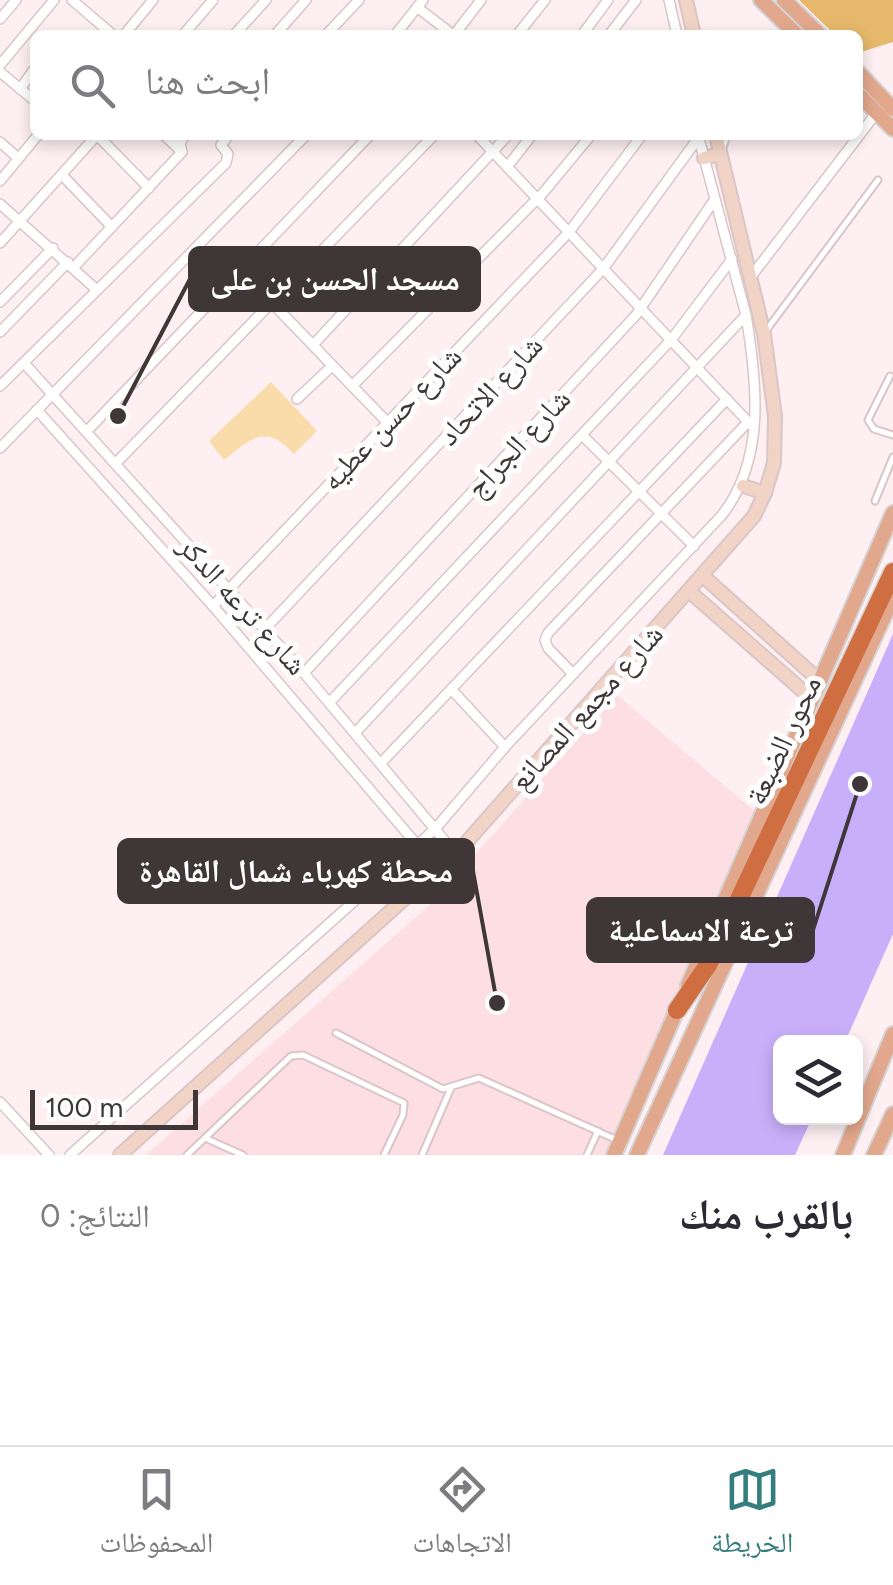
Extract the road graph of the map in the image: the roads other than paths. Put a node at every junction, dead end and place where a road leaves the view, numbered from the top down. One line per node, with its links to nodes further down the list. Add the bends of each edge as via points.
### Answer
1 (54, 0): 21 (street)
2 (72, 0): 23 (street)
3 (153, 0): 24 (street)
4 (212, 0): 25 (street)
5 (266, 0): 26 (street)
6 (287, 0): 19 (street)
7 (306, 0): 19 (street)
8 (360, 0): 28 (street)
9 (480, 0): 31 (street)
10 (545, 0): 32 (street)
11 (608, 0): 33 (street)
12 (636, 0): 34 (street)
13 (669, 0): 35 (street)
14 (686, 0): 36 (street)
15 (761, 0): 37 (main road)
16 (784, 0): 38 (main road)
17 (12, 1): 20 (street)
18 (420, 4): 29 (street); 30 (street)
19 (297, 10): 27 (street)
20 (0, 19)
21 (32, 27): 22 (street); 39 (street)
22 (35, 30)
23 (107, 30)
24 (128, 30)
25 (187, 30)
26 (239, 30)
27 (279, 30)
28 (331, 30)
29 (400, 30)
30 (449, 30)
31 (458, 30)
32 (521, 30)
33 (586, 30)
34 (613, 30)
35 (674, 30)
36 (693, 30)
37 (793, 30)
38 (815, 30)
39 (0, 68): 42 (street)
40 (30, 75): 42 (street)
41 (863, 77): 45 (main road)
42 (20, 88): 43 (street)
43 (30, 97)
44 (863, 99): 46 (main road)
45 (893, 108)
46 (877, 112): 47 (main road); 48 (street)
47 (893, 129)
48 (863, 130)
49 (34, 140): 72 (street)
50 (93, 140): 75 (street)
51 (102, 140): 78 (street)
52 (170, 140): 69 (street)
53 (180, 140): 69 (street)
54 (225, 140): 91 (street, via 226,163)
55 (301, 140): 108 (street)
56 (365, 140): 114 (street)
57 (429, 140): 93 (street)
58 (482, 140): 70 (street)
59 (504, 140): 70 (street)
60 (528, 140): 74 (street)
61 (587, 140): 79 (street)
62 (638, 140): 84 (street, شارع حسن عطيه)
63 (696, 140): 89 (street, شارع الاتحاد)
64 (700, 140): 73 (street, شارع مجمع المصانع)
65 (717, 140): 71 (street, شارع مجمع المصانع)
66 (726, 140): 71 (lane)
67 (856, 140): 90 (street)
68 (0, 142): 72 (street)
69 (182, 150): 78 (street)
70 (494, 152): 74 (street); 99 (street)
71 (720, 154): 73 (street); 90 (street, شارع مجمع المصانع)
72 (18, 158): 76 (street)
73 (704, 158): 80 (street, شارع مجمع المصانع)
74 (507, 167): 79 (street)
75 (62, 175): 82 (street); 83 (street)
76 (0, 180)
77 (878, 180): 97 (lane)
78 (149, 188): 83 (street)
79 (538, 199): 84 (street); 106 (street)
80 (714, 199): 87 (street, شارع مجمع المصانع); 94 (street, شارع الجراج)
81 (1, 207): 82 (street)
82 (22, 222): 85 (street); 86 (street)
83 (112, 227): 88 (street)
84 (569, 232): 89 (street); 112 (street, شارع حسن عطيه)
85 (0, 244)
86 (53, 248): 88 (street); 92 (street)
87 (732, 259): 95 (street, شارع مجمع المصانع); 98 (street)
88 (71, 265): 91 (street); 96 (street)
89 (603, 269): 94 (street); 134 (street, شارع الاتحاد)
90 (750, 278): 97 (street, شارع مجمع المصانع)
91 (97, 290): 100 (street)
92 (0, 302)
93 (273, 304): 99 (street); 119 (street)
94 (641, 309): 98 (street); 135 (street, شارع الجراج)
95 (746, 316): 102 (street); 113 (street, شارع مجمع المصانع)
96 (0, 332)
97 (764, 334): 123 (street, شارع مجمع المصانع, via 776,432)
98 (671, 340): 102 (street); 115 (street)
99 (313, 345): 101 (street)
100 (24, 363): 105 (street); 108 (street, شارع ترعه الدكر)
101 (332, 366): 106 (street); 109 (street)
102 (699, 370): 110 (street); 120 (street)
103 (890, 376): 104 (lane)
104 (885, 384): 107 (lane); 116 (lane, via 868,420)
105 (0, 386)
106 (352, 386): 112 (street)
107 (893, 387)
108 (54, 393): 111 (street); 114 (street, شارع ترعه الدكر)
109 (298, 399)
110 (727, 400): 113 (street); 122 (street)
111 (37, 410): 117 (street); 133 (street, شارع ترعه الدكر)
112 (386, 422): 130 (street, شارع حسن عطيه)
113 (750, 424): 121 (street, شارع مجمع المصانع, via 752,452); 125 (street)
114 (87, 431): 119 (street, شارع ترعه الدكر)
115 (582, 434): 120 (street); 140 (street)
116 (893, 435)
117 (0, 448)
118 (893, 457): 124 (lane)
119 (116, 463): 130 (street, شارع ترعه الدكر)
120 (610, 463): 122 (street); 141 (street)
121 (743, 486): 123 (street); 127 (street, شارع مجمع المصانع)
122 (638, 491): 125 (street); 138 (street)
123 (766, 493): 129 (street, شارع مجمع المصانع)
124 (875, 501)
125 (661, 513): 127 (street); 136 (street, via 546,636 548,648)
126 (893, 513): 137 (main road)
127 (694, 546): 136 (street, شارع مجمع المصانع)
128 (893, 572): 148 (highway, محور الضبعة, via 724,933)
129 (703, 576): 131 (street, شارع مجمع المصانع); 137 (street)
130 (230, 589): 133 (street, شارع حسن عطيه); 134 (street, شارع ترعه الدكر)
131 (690, 591): 139 (street); 146 (street, شارع مجمع المصانع)
132 (893, 597): 165 (main road)
133 (213, 606): 145 (street, شارع ترعه الدكر)
134 (265, 629): 135 (street, شارع ترعه الدكر)
135 (304, 674): 140 (street, شارع ترعه الدكر)
136 (574, 674): 142 (street, شارع مجمع المصانع)
137 (821, 682): 139 (main road)
138 (451, 688): 142 (street); 143 (street)
139 (812, 699): 148 (main road)
140 (329, 703): 141 (street, شارع ترعه الدكر)
141 (355, 733): 143 (street, شارع ترعه الدكر)
142 (505, 747): 144 (street, شارع مجمع المصانع)
143 (381, 764): 144 (street, شارع ترعه الدكر)
144 (435, 829): 145 (street, شارع مجمع المصانع); 146 (street, شارع ترعه الدكر)
145 (418, 846): 147 (street, شارع ترعه الدكر); 158 (street, شارع مجمع المصانع)
146 (455, 853): 147 (street, شارع مجمع المصانع)
147 (436, 868): 159 (street, شارع مجمع المصانع)
148 (677, 1010): 156 (main road)
149 (336, 1033): 151 (lane)
150 (893, 1034): 166 (main road)
151 (452, 1088): 154 (lane, via 479,1078); 163 (lane)
152 (0, 1102): 157 (street)
153 (893, 1114): 167 (main road)
154 (598, 1131): 156 (lane); 164 (lane)
155 (205, 1138): 160 (lane); 161 (lane); 162 (lane, via 291,1056 303,1055 404,1102)
156 (617, 1148)
157 (50, 1155)
158 (70, 1155)
159 (120, 1155)
160 (187, 1155)
161 (241, 1155)
162 (384, 1155)
163 (422, 1155)
164 (588, 1155)
165 (637, 1155)
166 (842, 1155)
167 (874, 1155)

